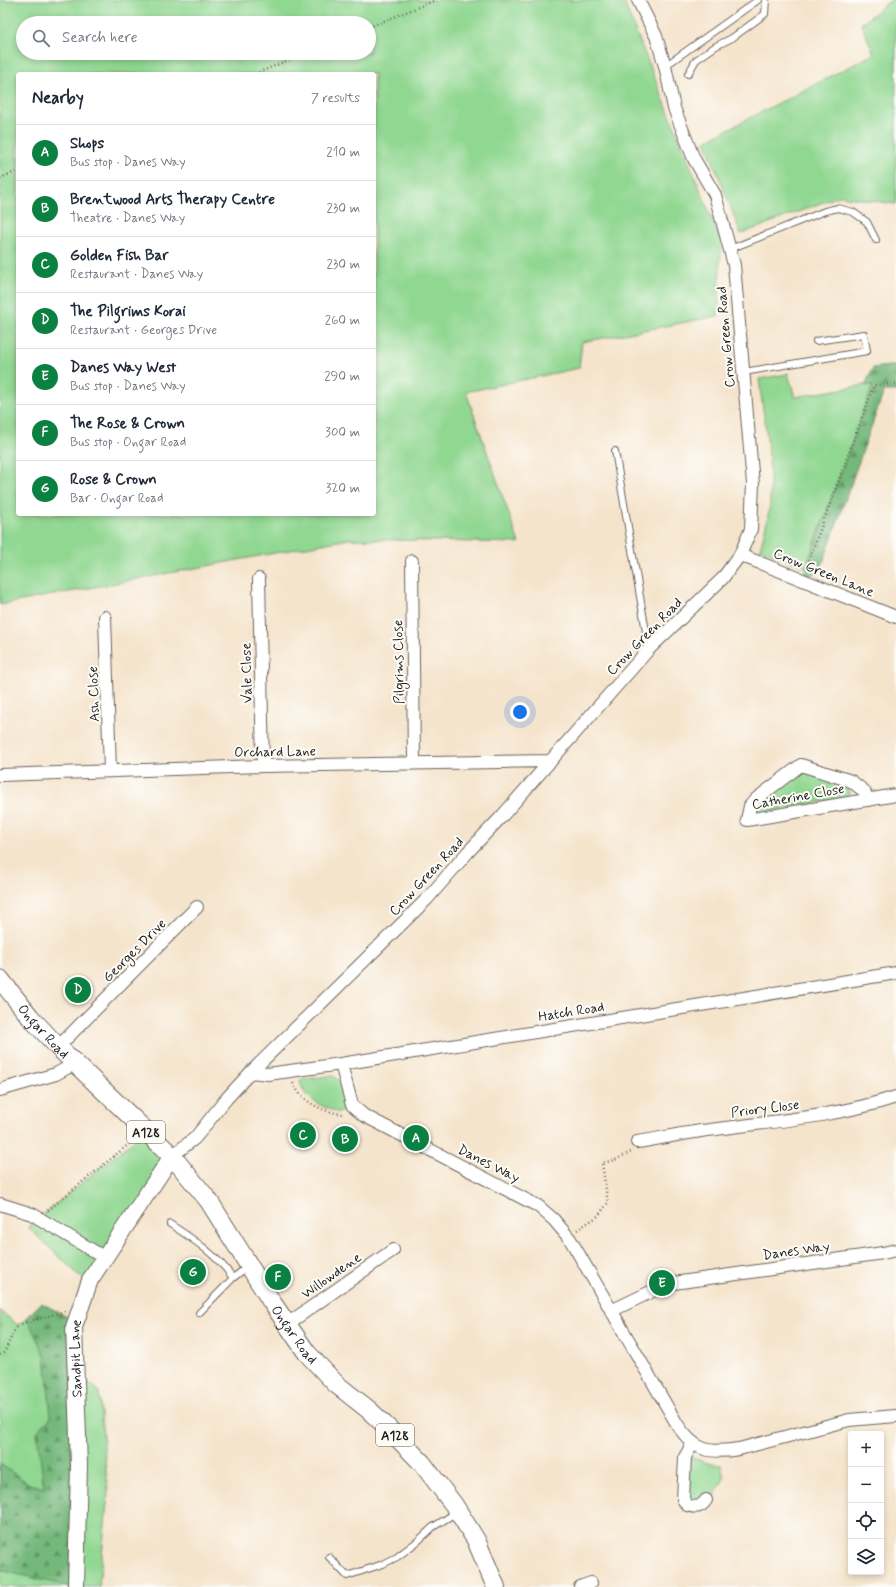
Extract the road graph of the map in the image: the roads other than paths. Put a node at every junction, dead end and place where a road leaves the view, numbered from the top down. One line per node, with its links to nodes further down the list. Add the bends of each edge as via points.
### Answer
1 (638, 0): 4 (street, Crow Green Road, via 656,36)
2 (758, 0): 4 (lane)
3 (766, 0): 5 (lane, via 764,14 696,60)
4 (665, 66): 7 (street, Crow Green Road, via 674,108 694,159 715,195)
5 (688, 74)
6 (876, 240): 7 (lane, via 867,222 853,212 838,208)
7 (730, 249): 9 (street, Crow Green Road, via 734,265)
8 (816, 342): 9 (lane, via 864,334 867,351)
9 (744, 372): 11 (street, Crow Green Road, via 754,484 751,528)
10 (615, 451): 16 (lane)
11 (740, 555): 14 (street, Crow Green Lane); 16 (street, Crow Green Road, via 722,579)
12 (412, 561): 18 (street, Pilgrims Close)
13 (259, 579): 19 (street, Vale Close)
14 (895, 615)
15 (105, 617): 20 (street, Ash Close)
16 (649, 648): 17 (street, Crow Green Road)
17 (551, 761): 18 (street, Orchard Lane); 30 (street, Crow Green Road, via 427,899)
18 (414, 762): 19 (street, Orchard Lane)
19 (264, 766): 20 (street, Orchard Lane)
20 (110, 771): 21 (street, Orchard Lane)
21 (0, 775)
22 (896, 795): 23 (street, Catherine Close)
23 (868, 800): 23 (street, Catherine Close, via 755,819 747,820 750,806 756,799 801,765 851,781 864,791)
24 (197, 907): 27 (street, Georges Drive)
25 (896, 972): 29 (street, Hatch Road)
26 (1, 983): 27 (main road, Ongar Road / A128)
27 (58, 1047): 28 (main road, Ongar Road / A128)
28 (74, 1064): 31 (street, Ongar Road, via 56,1074); 34 (main road, Ongar Road / A128)
29 (341, 1064): 30 (street, Hatch Road, via 268,1074); 42 (street, Danes Way, via 352,1105 363,1115 538,1206 554,1220 568,1236)
30 (251, 1072): 34 (street, Crow Green Road, via 195,1138)
31 (0, 1090)
32 (896, 1097): 33 (street, Priory Close, via 810,1118)
33 (637, 1142)
34 (172, 1156): 39 (street, Sandpit Lane); 40 (main road, Ongar Road / A128, via 210,1201)
35 (0, 1204): 39 (street, via 32,1214)
36 (170, 1224): 41 (lane, via 194,1239 218,1260)
37 (393, 1250): 44 (street, Willowdene)
38 (896, 1250): 42 (street, Danes Way, via 667,1284)
39 (104, 1258): 51 (street, Sandpit Lane, via 90,1280 74,1327 79,1465)
40 (250, 1265): 41 (lane); 44 (main road, Ongar Road / A128)
41 (233, 1278): 43 (lane)
42 (611, 1311): 46 (street, Danes Way, via 677,1424)
43 (199, 1313)
44 (286, 1325): 48 (main road, Ongar Road / A128, via 307,1353 336,1384 369,1410 422,1463)
45 (896, 1416): 46 (street, Danes Way, via 848,1420 726,1451 717,1452)
46 (693, 1443): 47 (street, via 685,1457 683,1499 687,1505 697,1508)
47 (706, 1500)
48 (458, 1511): 49 (lane, via 404,1552 383,1564 347,1576); 52 (main road, Ongar Road / A128, via 476,1540)
49 (329, 1557)
50 (591, 1583): 53 (street)
51 (76, 1587)
52 (496, 1587)
53 (580, 1587)

